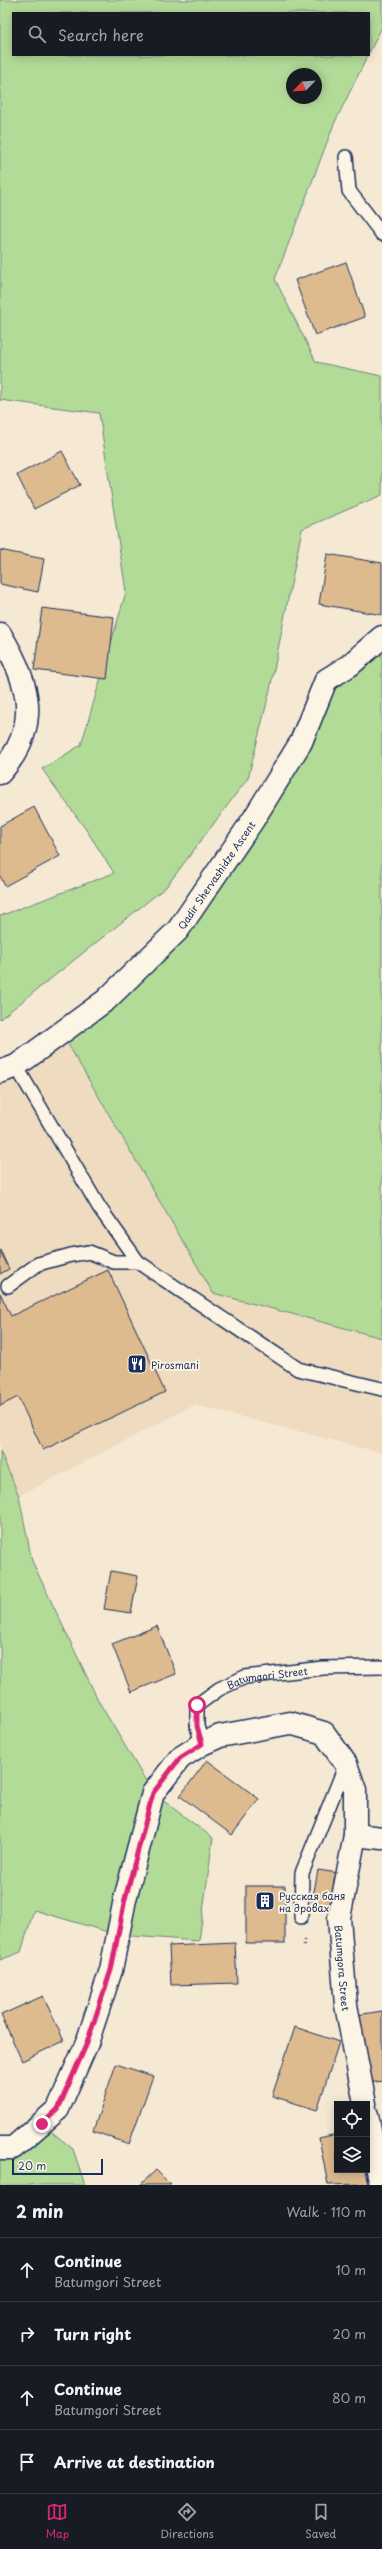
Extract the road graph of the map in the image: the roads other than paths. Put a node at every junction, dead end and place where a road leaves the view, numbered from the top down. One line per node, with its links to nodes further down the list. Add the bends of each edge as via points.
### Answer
1 (346, 157): 2 (lane, via 349,191)
2 (382, 234)
3 (0, 634): 5 (street, via 23,681 27,710 26,728 20,748)
4 (382, 637): 6 (street, Qadir Shervashidze Ascent, via 350,665 326,680 301,742 253,820 178,930 106,1000)
5 (0, 773)
6 (8, 1069): 7 (lane, via 99,1208)
7 (138, 1262): 8 (lane, via 114,1262 89,1252 71,1255 38,1264); 9 (lane, via 298,1369)
8 (8, 1286)
9 (382, 1390)
10 (380, 1668): 11 (lane, Batumgori Street, via 323,1668 245,1677 219,1689 197,1705 197,1726)
11 (202, 1744): 12 (street, Batumgora Street, via 220,1736 290,1723 324,1733); 18 (street, Batumgora Street, via 180,1758 153,1793 125,1899 111,1970 81,2056 58,2109 13,2148)
12 (346, 1764): 13 (street, Batumgora Street, via 354,1790); 15 (lane, via 302,1873)
13 (355, 1835): 14 (street); 16 (street, Batumgora Street, via 339,1918 346,2005)
14 (382, 1838)
15 (301, 1917)
16 (364, 2101)
17 (370, 2131): 19 (street)
18 (0, 2148)
19 (380, 2185)

